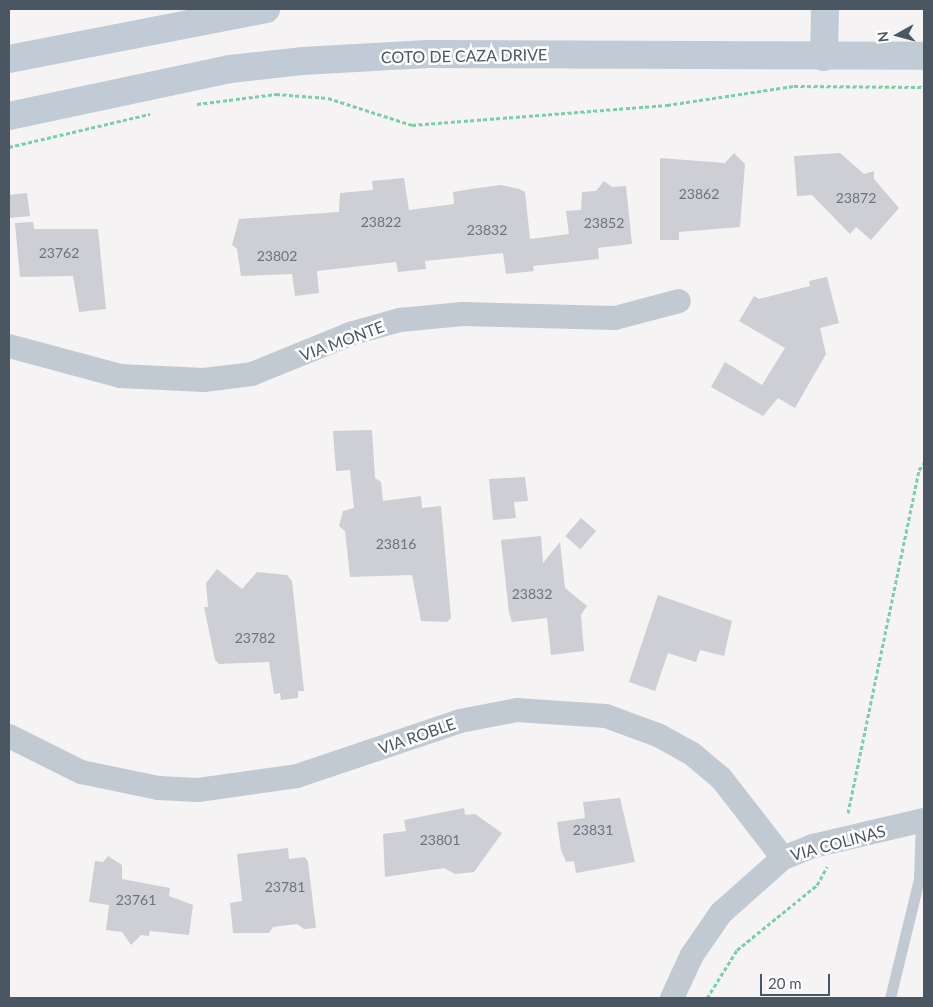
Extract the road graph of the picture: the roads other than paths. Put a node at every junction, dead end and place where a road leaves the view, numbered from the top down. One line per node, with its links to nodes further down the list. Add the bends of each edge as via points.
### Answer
1 (266, 9): 5 (main road)
2 (825, 9): 4 (main road)
3 (924, 56): 4 (main road, COTO DE CAZA DRIVE)
4 (824, 57): 6 (main road, COTO DE CAZA DRIVE, via 428,54 302,61 230,69)
5 (9, 59)
6 (9, 116)
7 (679, 301): 8 (street, VIA MONTE, via 615,318 463,314 400,320 353,333 252,374 204,380 120,376)
8 (9, 346)
9 (9, 736): 11 (street, VIA ROBLE, via 81,772 158,788 198,790 297,776 460,721 517,710 606,716 658,735 692,753 728,785)
10 (922, 821): 11 (street, VIA COLINAS, via 843,839); 13 (lane, via 918,879)
11 (783, 858): 12 (street, VIA COLINAS, via 721,913 692,955)
12 (672, 998)
13 (890, 998)

